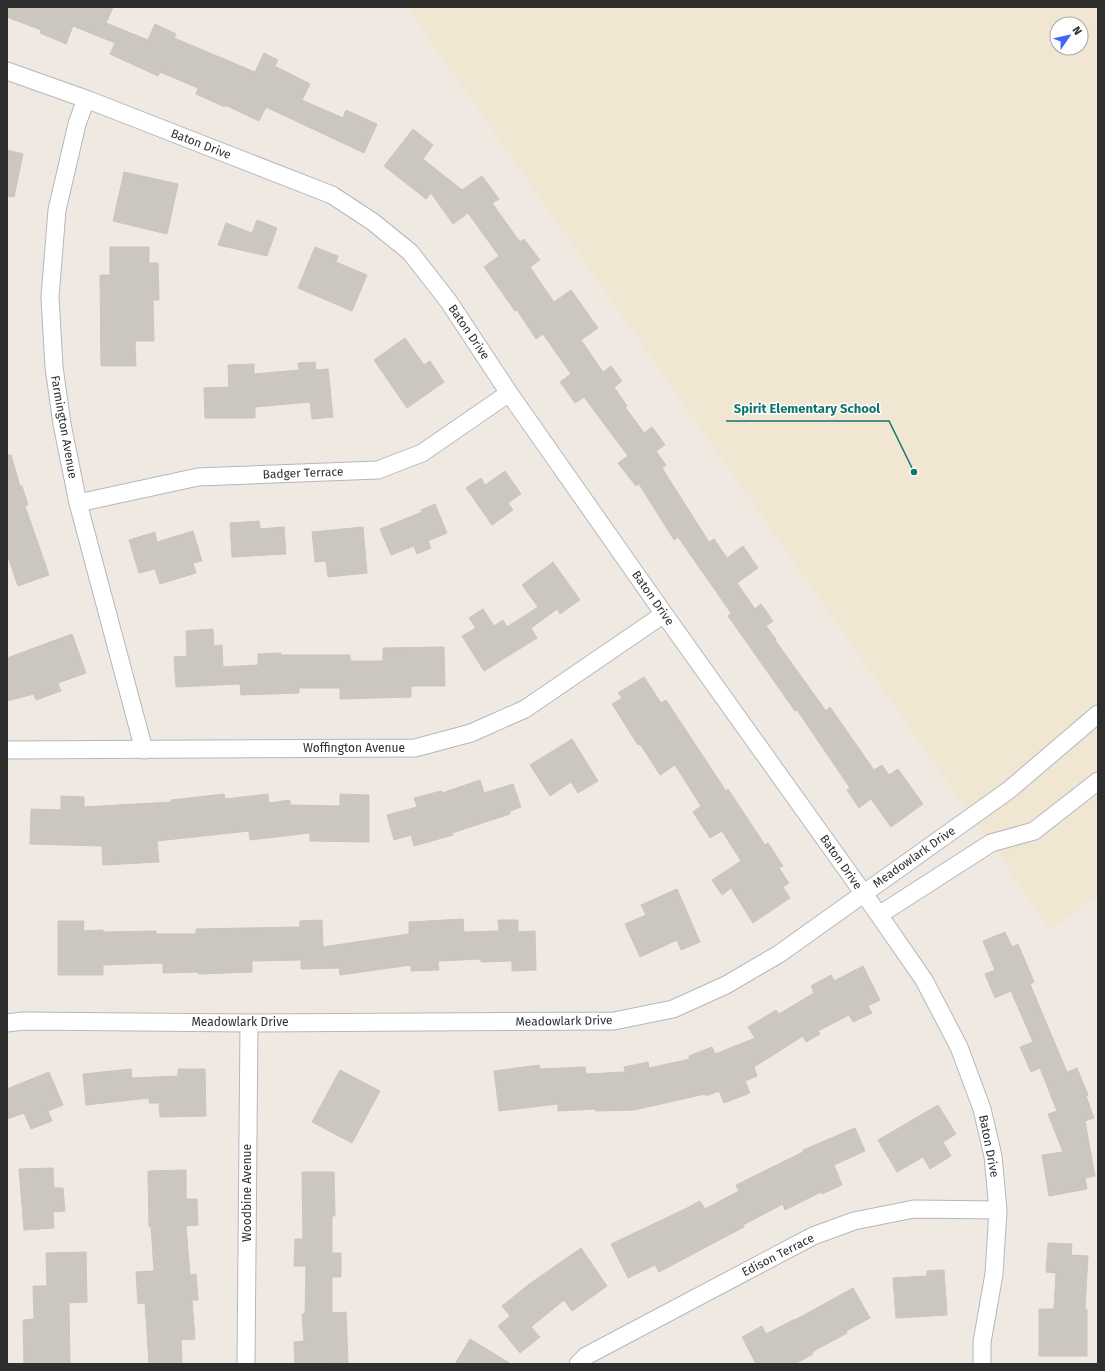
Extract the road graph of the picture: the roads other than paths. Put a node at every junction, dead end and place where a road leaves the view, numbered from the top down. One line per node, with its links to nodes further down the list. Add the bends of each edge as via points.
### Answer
1 (7, 71): 2 (street, Baton Drive)
2 (86, 99): 3 (street, Baton Drive, via 332,195 373,222 410,252 449,302); 4 (street, Farmington Avenue, via 77,124 57,210 50,297 54,367 62,424)
3 (510, 393): 4 (street, Badger Terrace, via 422,453 378,470 198,477); 5 (street, Baton Drive)
4 (78, 503): 8 (street, Farmington Avenue)
5 (664, 614): 8 (street, Woffington Avenue, via 525,709 471,733 415,748); 10 (street, Baton Drive)
6 (1098, 714): 10 (street, Meadowlark Drive, via 1009,790)
7 (7, 750): 8 (street, Woffington Avenue)
8 (144, 750)
9 (1098, 781): 11 (street, via 1034,831 991,843)
10 (863, 894): 11 (street, Baton Drive); 13 (street, Meadowlark Drive, via 779,954 726,985 673,1009 614,1021)
11 (879, 915): 14 (street, Baton Drive, via 924,980 959,1047 982,1109 992,1156)
12 (7, 1023): 13 (street, Meadowlark Drive)
13 (249, 1023): 15 (street, Woodbine Avenue)
14 (998, 1210): 16 (street, Edison Terrace, via 914,1209 854,1221 813,1236 586,1356); 17 (street, Baton Drive, via 994,1274 982,1342)
15 (246, 1364)
16 (578, 1364)
17 (982, 1364)

